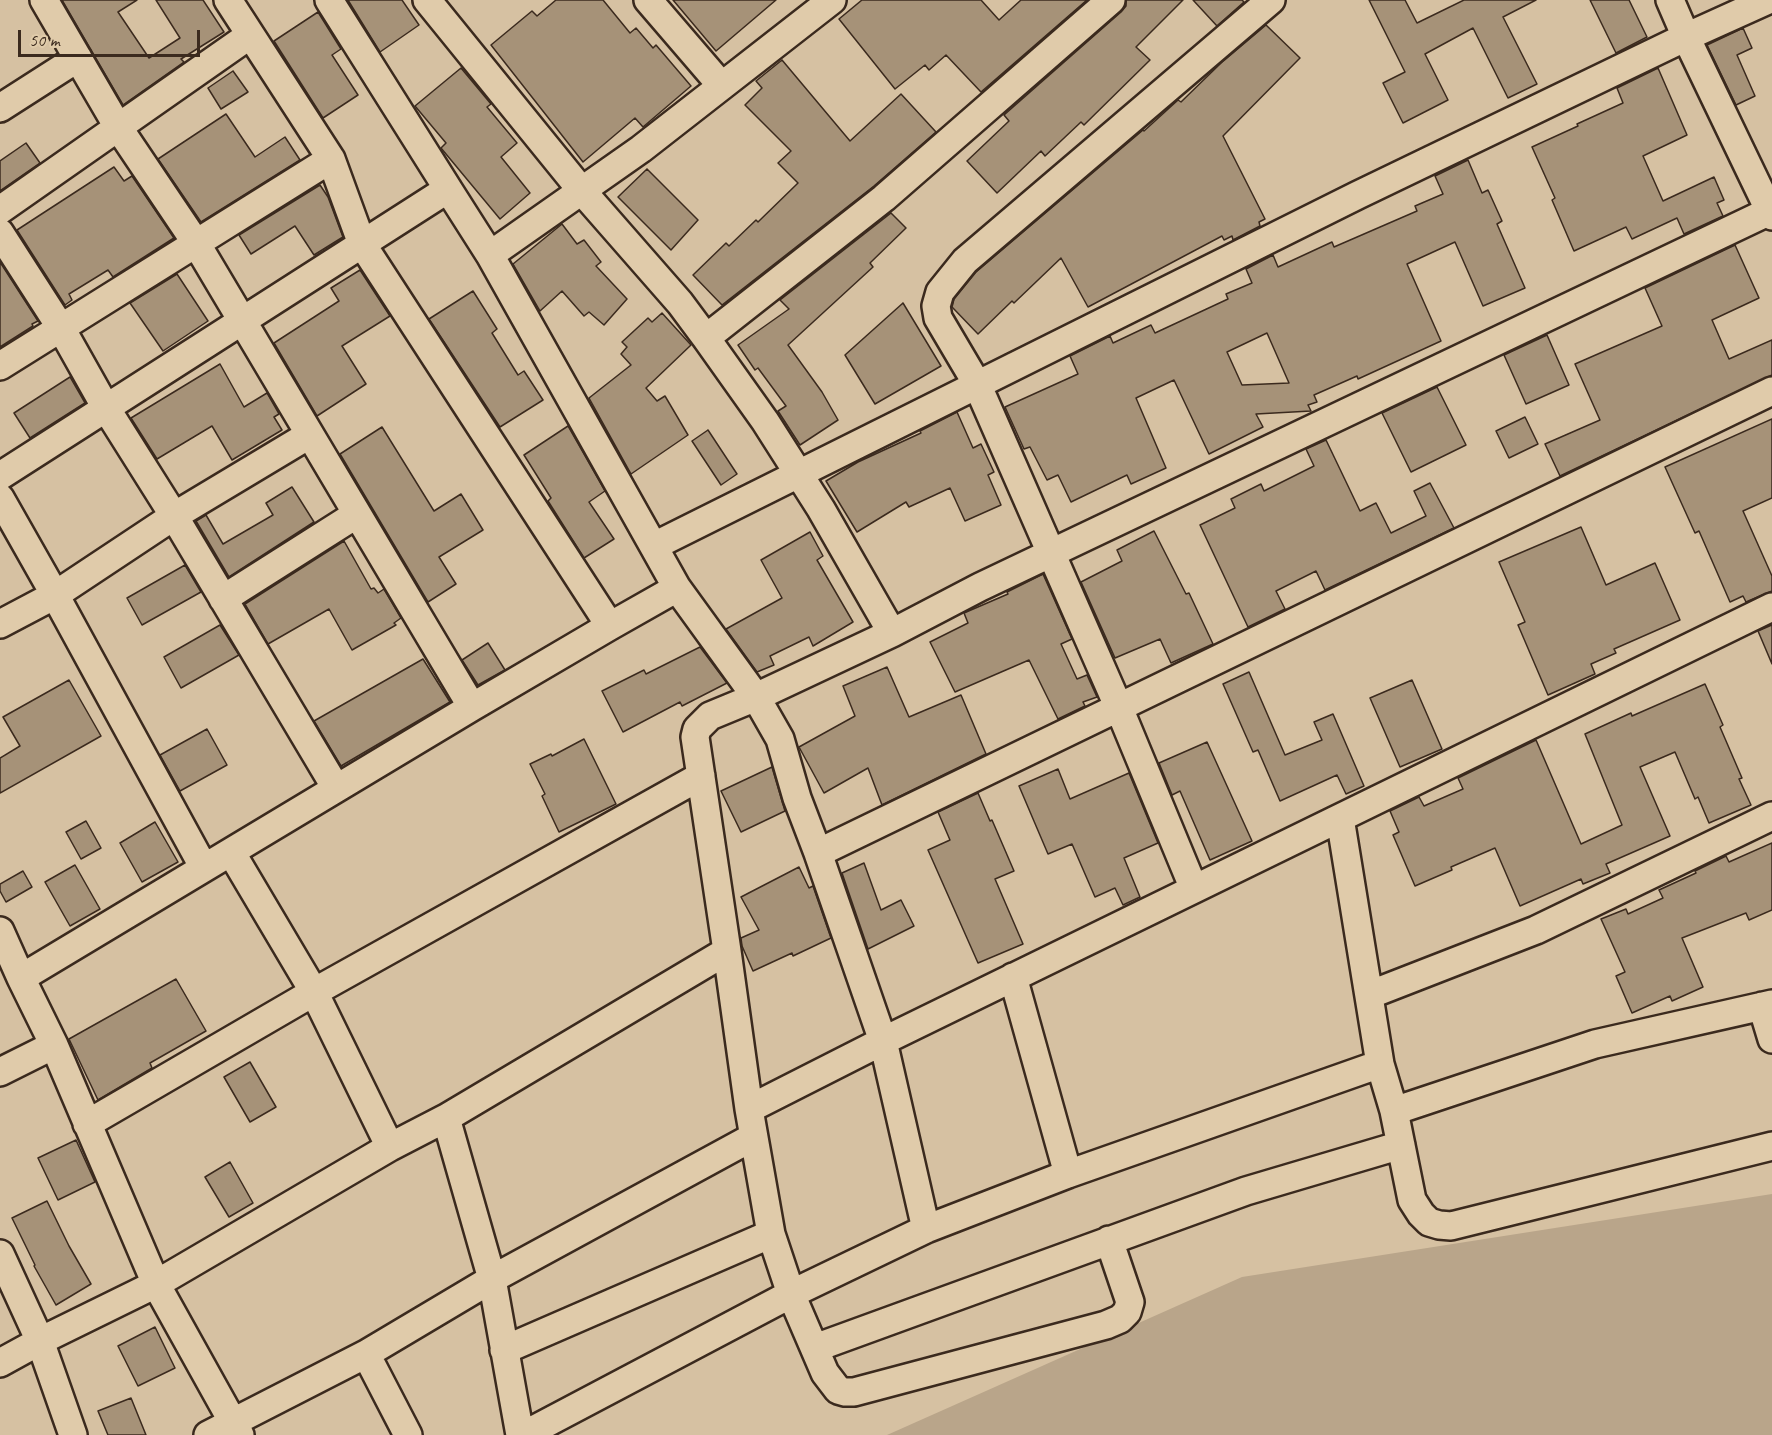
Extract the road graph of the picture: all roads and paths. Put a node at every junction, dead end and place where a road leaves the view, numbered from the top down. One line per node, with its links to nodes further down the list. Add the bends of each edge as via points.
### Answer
1 (44, 0): 13 (street)
2 (228, 0): 11 (street)
3 (329, 0): 18 (street)
4 (427, 0): 19 (street)
5 (648, 0): 14 (street)
6 (832, 0): 14 (street)
7 (1111, 0): 28 (street, via 884,198)
8 (1271, 0): 30 (street, via 965,261 949,279 936,306 938,318)
9 (1670, 0): 12 (street)
10 (1768, 0): 12 (street)
11 (250, 35): 16 (street); 17 (street)
12 (1686, 37): 20 (street); 30 (street)
13 (78, 58): 15 (street); 16 (street)
14 (721, 85): 19 (street)
15 (0, 108)
16 (118, 127): 21 (street); 23 (street)
17 (331, 159): 23 (street); 24 (street)
18 (448, 189): 24 (street); 25 (street)
19 (582, 191): 25 (street); 28 (street)
20 (1768, 199): 40 (street)
21 (0, 210)
22 (0, 233): 27 (street)
23 (196, 243): 26 (street); 27 (street)
24 (362, 244): 26 (street); 46 (street)
25 (490, 255): 39 (street)
26 (242, 321): 32 (street); 33 (street)
27 (61, 328): 29 (street); 32 (street)
28 (706, 338): 34 (street)
29 (0, 366)
30 (977, 384): 34 (street); 40 (street)
31 (1772, 391): 50 (street)
32 (106, 408): 35 (street); 38 (street)
33 (309, 435): 37 (street); 38 (street)
34 (799, 475): 39 (street); 47 (street)
35 (0, 476)
36 (0, 498): 42 (street)
37 (357, 514): 43 (street); 49 (street)
38 (174, 516): 42 (street); 43 (street)
39 (654, 546): 41 (street)
40 (1050, 554): 47 (street); 50 (street)
41 (677, 588): 46 (street); 48 (street)
42 (55, 594): 45 (street); 57 (street)
43 (223, 599): 52 (street)
44 (1772, 607): 54 (street)
45 (0, 624)
46 (610, 626): 49 (street)
47 (892, 633): 48 (street)
48 (756, 697): 51 (street, via 710,716 697,729); 56 (street, via 780,739)
49 (472, 707): 52 (street)
50 (1119, 708): 56 (street); 58 (street)
51 (701, 776): 60 (street); 63 (street)
52 (336, 788): 55 (street)
53 (1772, 816): 64 (street, via 1536,930)
54 (1340, 818): 58 (street); 64 (street)
55 (231, 852): 57 (street); 63 (street)
56 (818, 853): 67 (street)
57 (204, 868): 62 (street)
58 (1194, 889): 61 (street)
59 (0, 931): 62 (street)
60 (727, 951): 71 (street); 73 (street)
61 (1013, 977): 67 (street); 79 (street)
62 (21, 978): 68 (street)
63 (314, 992): 74 (street); 78 (street)
64 (1369, 995): 69 (street)
65 (1767, 1005): 66 (street); 72 (street, via 1595,1044)
66 (1772, 1039)
67 (883, 1041): 71 (street); 80 (street)
68 (54, 1045): 70 (street); 74 (street)
69 (1380, 1064): 72 (street); 79 (street)
70 (0, 1072)
71 (749, 1109): 75 (street)
72 (1394, 1111): 76 (street)
73 (446, 1118): 78 (street); 84 (street)
74 (87, 1124): 85 (street)
75 (753, 1137): 81 (street); 84 (street)
76 (1401, 1145): 77 (street, via 1412,1200 1429,1222 1451,1226); 82 (street, via 1246,1191)
77 (1772, 1146)
78 (390, 1148): 85 (street)
79 (1068, 1174): 80 (street)
80 (926, 1229): 86 (street)
81 (771, 1234): 86 (street); 89 (street)
82 (1109, 1240): 88 (street); 88 (street, via 1130,1302 1120,1319 1106,1325 854,1392 838,1390 832,1384)
83 (0, 1254): 87 (street)
84 (492, 1279): 89 (street); 90 (street)
85 (156, 1284): 87 (street); 92 (street)
86 (791, 1294): 88 (street); 96 (street)
87 (40, 1341): 91 (street); 93 (street)
88 (815, 1348)
89 (504, 1350): 96 (street)
90 (366, 1354): 92 (street); 95 (street)
91 (0, 1363)
92 (236, 1428): 94 (street)
93 (73, 1435)
94 (208, 1435)
95 (408, 1435)
96 (522, 1435)

